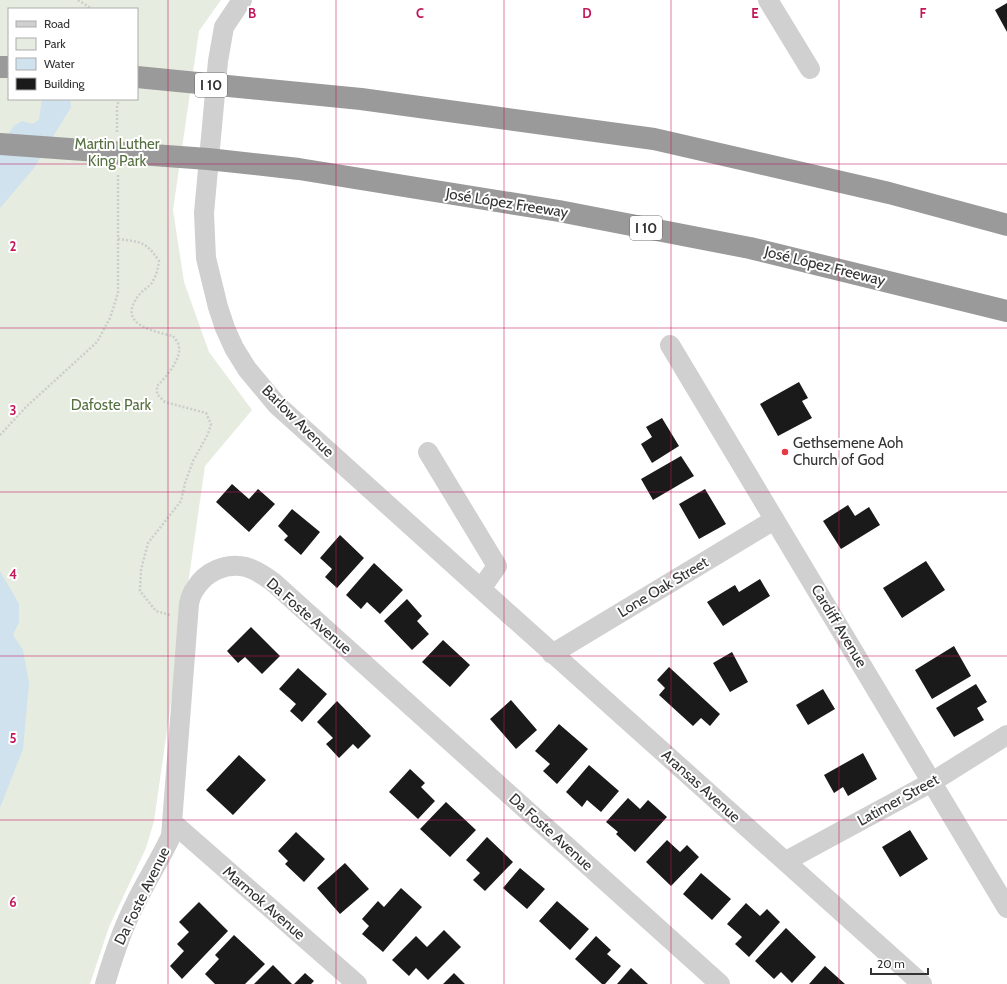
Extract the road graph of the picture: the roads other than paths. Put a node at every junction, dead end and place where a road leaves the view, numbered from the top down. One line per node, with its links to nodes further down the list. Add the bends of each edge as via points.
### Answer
1 (242, 0): 13 (street, Barlow Avenue, via 224,27 218,61 204,213 206,258 225,328 247,369 277,405)
2 (768, 0): 3 (street)
3 (810, 69)
4 (138, 77): 6 (highway, I 10, via 361,99 654,140)
5 (0, 144): 9 (highway, José López Freeway / I 10, via 208,159 281,167 559,211 750,248)
6 (889, 193): 7 (highway); 8 (highway, I 10)
7 (1007, 214)
8 (1007, 225)
9 (1007, 311)
10 (670, 345): 12 (street, Cardiff Avenue)
11 (428, 452): 13 (street, via 497,566)
12 (774, 520): 14 (street, Lone Oak Street); 16 (street, Cardiff Avenue)
13 (481, 588): 14 (street, Aransas Avenue)
14 (552, 654): 18 (street, Aransas Avenue)
15 (1007, 735): 16 (street, Latimer Street)
16 (932, 782): 18 (street, Latimer Street); 19 (street, Cardiff Avenue)
17 (172, 822): 20 (street, Da Foste Avenue, via 171,836 134,904 112,957); 21 (street, Marmok Avenue); 22 (street, Da Foste Avenue, via 189,604 194,589 204,578 221,567 247,567 273,582)
18 (786, 861): 23 (street, Aransas Avenue)
19 (1007, 908)
20 (105, 984)
21 (356, 984)
22 (720, 984)
23 (922, 984)

